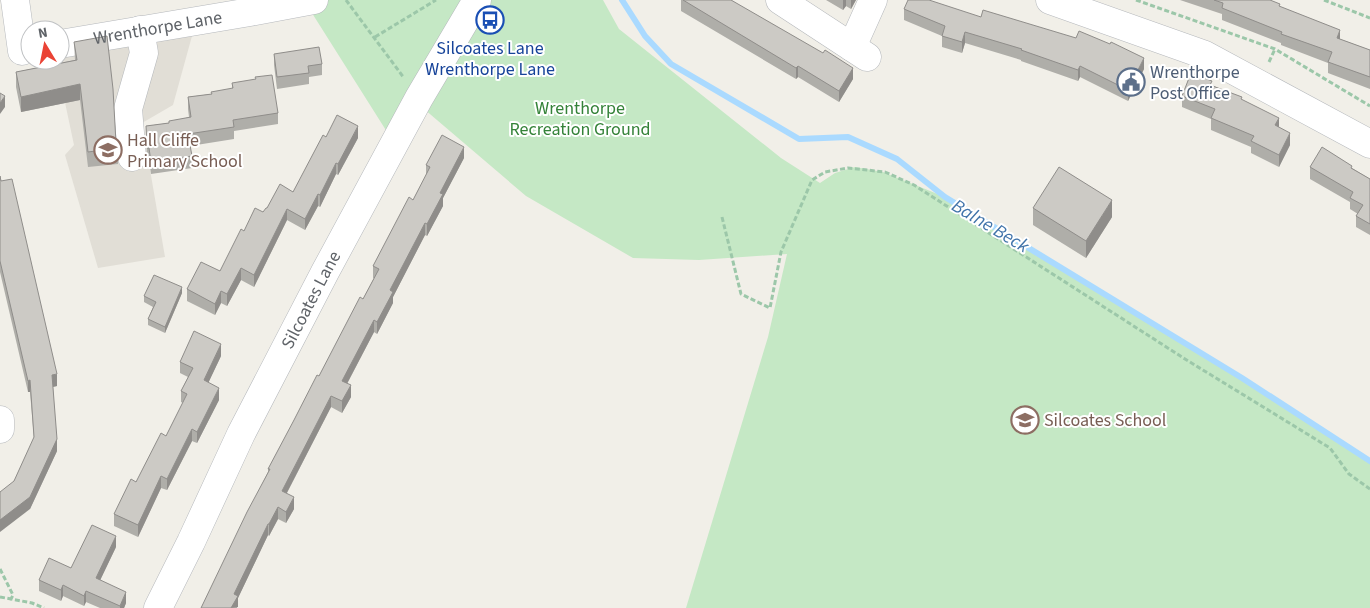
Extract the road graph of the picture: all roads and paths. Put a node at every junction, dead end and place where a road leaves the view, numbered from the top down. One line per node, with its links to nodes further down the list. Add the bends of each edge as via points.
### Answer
1 (15, 0): 15 (street)
2 (314, 0): 12 (street, Wrenthorpe Lane)
3 (346, 0): 13 (path)
4 (436, 0): 13 (path)
5 (477, 0): 16 (street, Silcoates Lane)
6 (780, 0): 7 (street, via 859,52)
7 (873, 0)
8 (1050, 0): 18 (street, via 1205,55)
9 (1136, 0): 17 (path, via 1275,49)
10 (1324, 0): 11 (path)
11 (1370, 18)
12 (140, 30): 14 (street, Wrenthorpe Lane); 19 (street, via 144,53 128,108)
13 (375, 38): 16 (path)
14 (70, 42)
15 (17, 51)
16 (419, 98): 28 (street, Silcoates Lane, via 241,434)
17 (1370, 106)
18 (1370, 144)
19 (132, 157)
20 (722, 217): 23 (path, via 741,294 770,308 781,252 812,180 825,172 848,168 885,172 914,185 1330,448 1349,474)
21 (0, 420): 22 (street)
22 (0, 429)
23 (1370, 489)
24 (0, 569): 26 (path, via 13,595)
25 (0, 597): 26 (path)
26 (11, 599): 27 (path, via 32,602)
27 (44, 608)
28 (158, 608)

